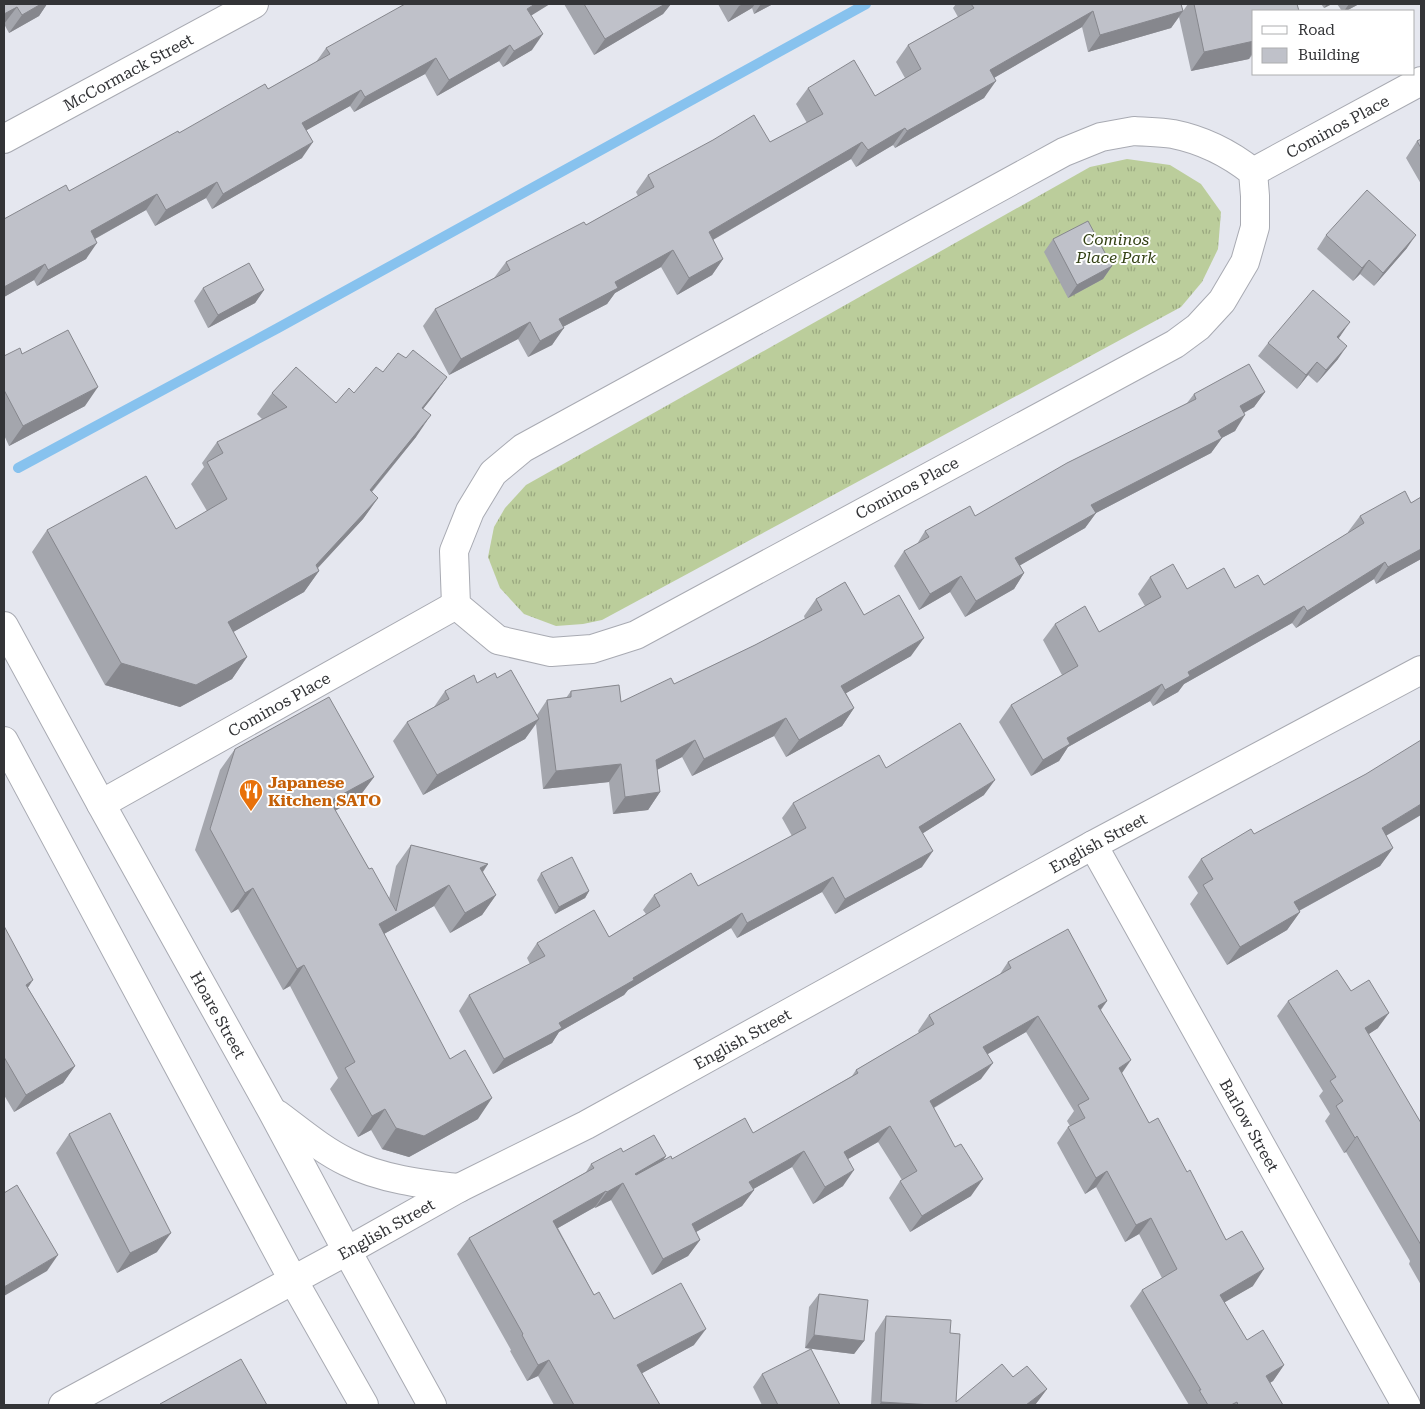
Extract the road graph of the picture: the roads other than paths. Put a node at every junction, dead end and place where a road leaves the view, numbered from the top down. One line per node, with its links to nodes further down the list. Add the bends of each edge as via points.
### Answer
1 (254, 4): 3 (street, McCormack Street)
2 (1421, 81): 4 (street, Cominos Place)
3 (4, 139)
4 (1253, 172): 5 (street, via 1235,158 1200,141 1172,134 1134,131 1100,137 1064,152 523,448 493,473 470,511 454,551); 5 (street, Cominos Place, via 1255,227 1245,262 1222,301 1198,327 1175,344 636,635 592,648 551,652 498,640)
5 (456, 605): 9 (street, Cominos Place)
6 (4, 626): 9 (street, Hoare Street)
7 (1421, 670): 10 (street, English Street)
8 (4, 741): 14 (street)
9 (101, 804): 11 (street, Hoare Street)
10 (1093, 845): 12 (street, English Street, via 586,1125); 18 (street, Barlow Street)
11 (272, 1110): 12 (street, via 348,1163 393,1178); 13 (street, Hoare Street)
12 (459, 1188): 13 (street, English Street)
13 (347, 1251): 14 (street, English Street); 17 (street, Hoare Street)
14 (293, 1280): 15 (street, English Street); 16 (street)
15 (63, 1405)
16 (364, 1405)
17 (432, 1405)
18 (1406, 1405)

